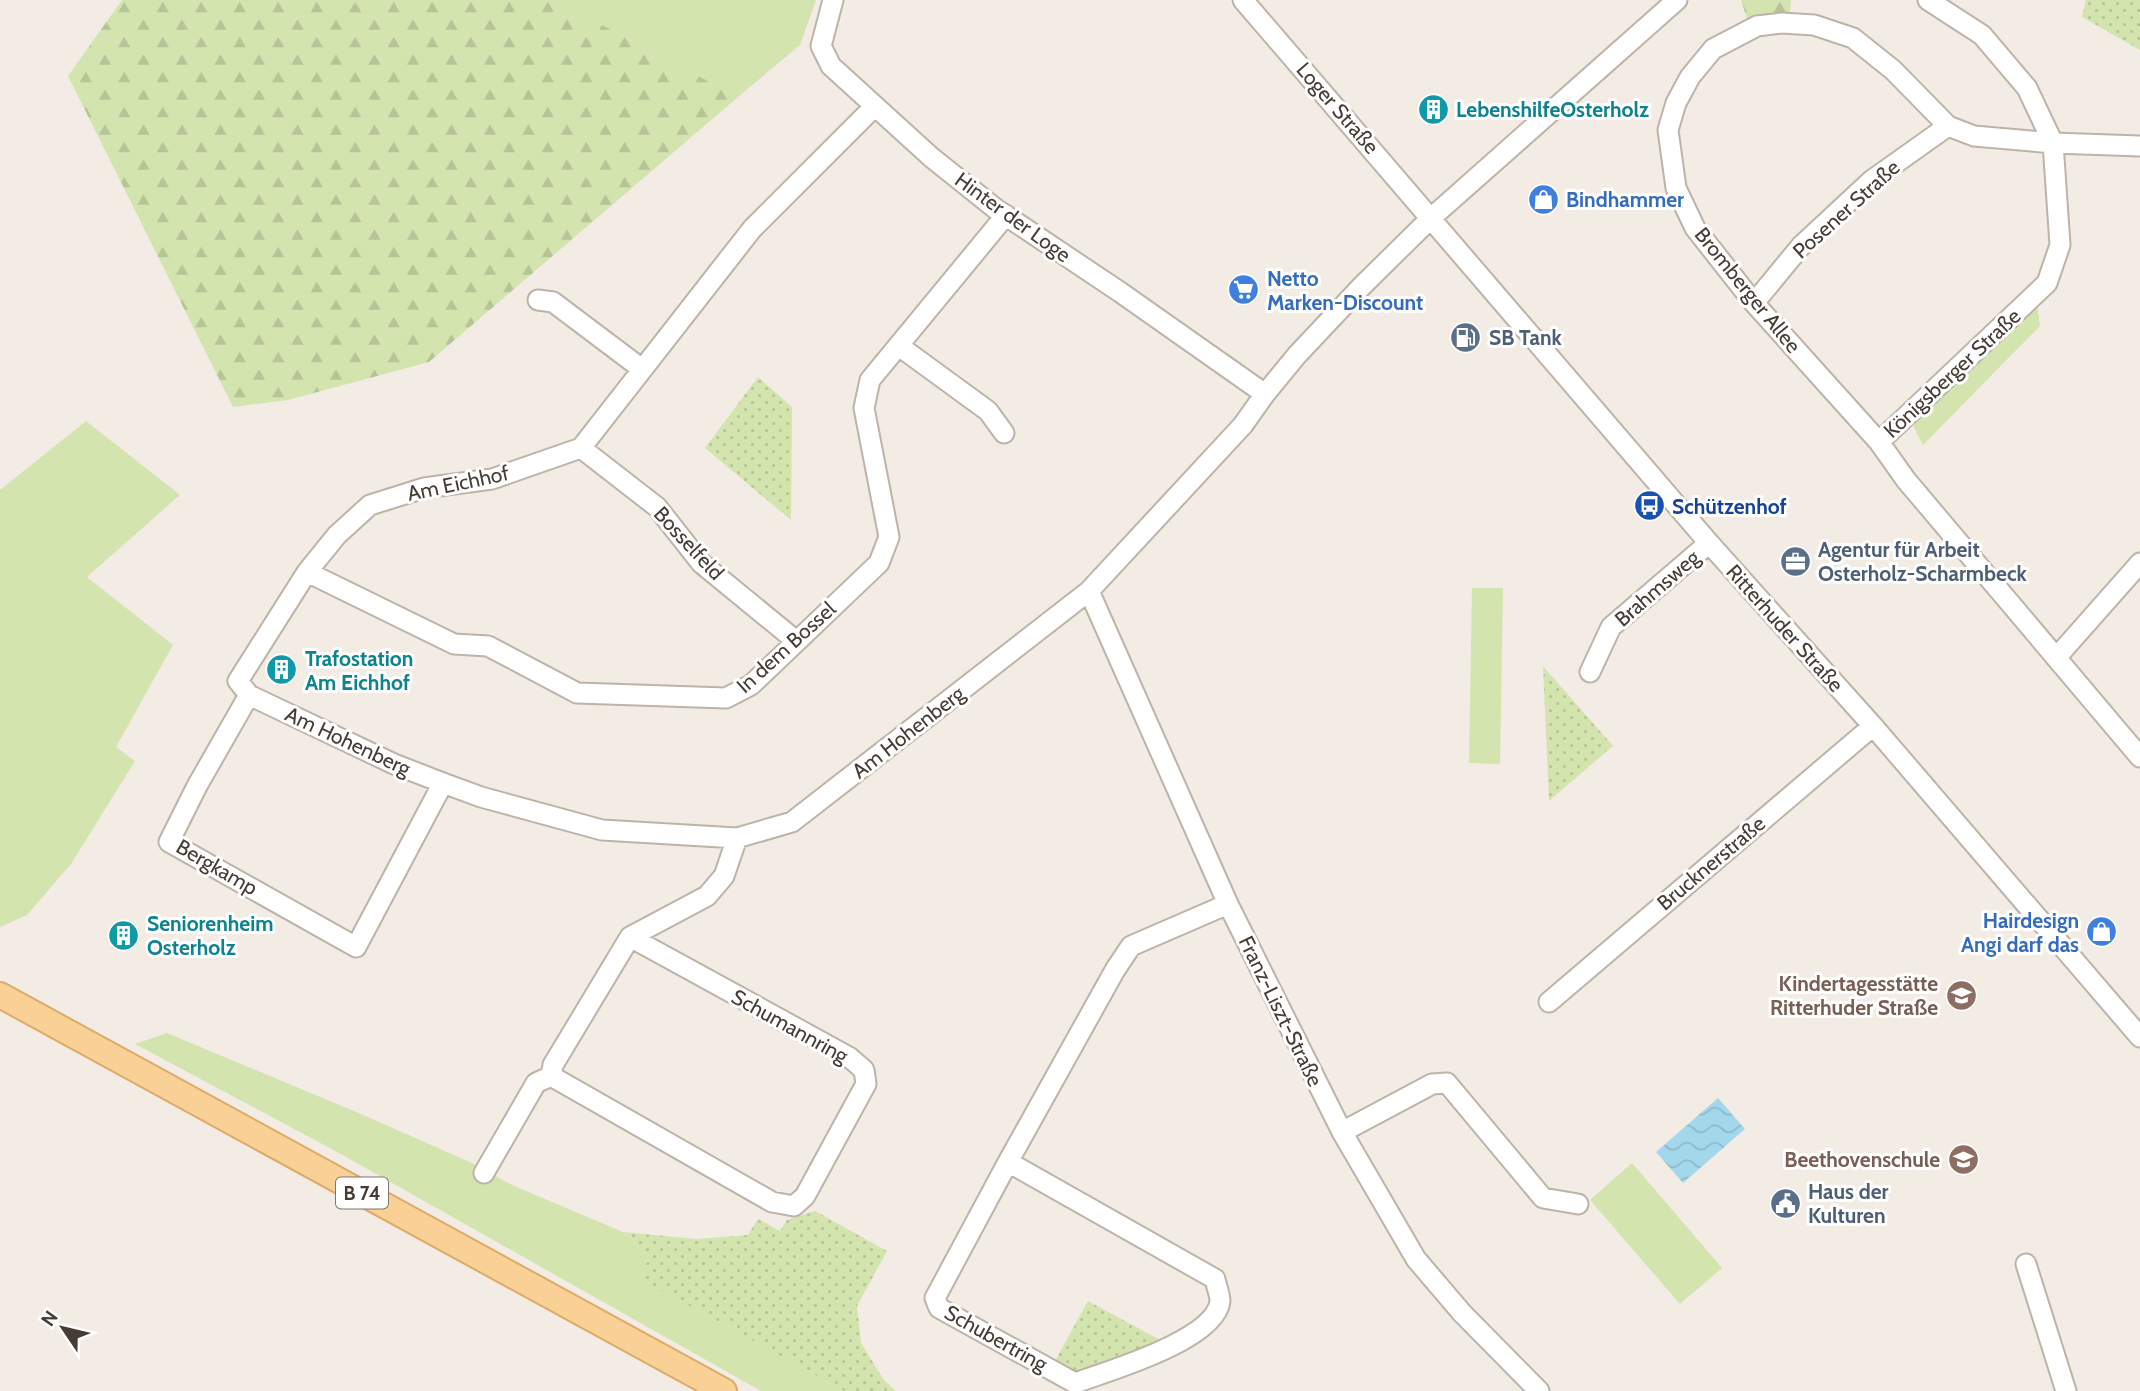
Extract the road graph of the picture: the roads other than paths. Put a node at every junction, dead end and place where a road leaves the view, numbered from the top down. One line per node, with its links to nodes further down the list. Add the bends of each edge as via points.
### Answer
1 (833, 0): 5 (street, Hinter der Loge, via 821,46 831,66)
2 (1243, 0): 10 (street, Loger Straße)
3 (1676, 0): 10 (street, Am Hohenberg)
4 (1928, 0): 7 (street, Königsberger Straße, via 1982,35 2027,88)
5 (874, 107): 9 (street, Hinter der Loge); 14 (street, via 752,229)
6 (1948, 126): 7 (street, Bromberger Allee, via 1974,136); 12 (street, Posener Straße, via 1872,180 1801,246); 12 (street, Bromberger Allee, via 1894,69 1853,38 1814,25 1757,26 1713,49 1676,103 1668,130 1670,154 1676,188 1695,228)
7 (2053, 144): 8 (street, Bromberger Allee); 17 (street, Königsberger Straße, via 2060,246 2047,283)
8 (2140, 146)
9 (1006, 215): 13 (street, In dem Bossel); 15 (street, Hinter der Loge)
10 (1431, 218): 15 (street, Am Hohenberg, via 1362,286); 19 (street, Ritterhuder Straße)
11 (538, 300): 14 (street, via 553,302)
12 (1754, 303): 17 (street, Bromberger Allee)
13 (899, 346): 16 (street, via 988,411); 23 (street, In dem Bossel, via 870,380 864,408 889,537 878,563)
14 (642, 369): 18 (street)
15 (1265, 394): 22 (street, Am Hohenberg, via 1234,435)
16 (1004, 433)
17 (1879, 442): 24 (street, Königsberger Straße)
18 (581, 448): 21 (street, Am Eichhof, via 492,479 424,488 370,505); 23 (street, Bosselfeld, via 657,508 701,563)
19 (1709, 543): 25 (street, Brahmsweg, via 1611,627); 27 (street, Ritterhuder Straße)
20 (2140, 564): 24 (street)
21 (307, 572): 23 (street, In dem Bossel, via 454,645 488,646 578,693 726,698 751,684); 26 (street, Am Eichhof)
22 (1089, 591): 30 (street, Am Hohenberg, via 792,822); 31 (street, Franz-Liszt-Straße)
23 (795, 640)
24 (2056, 657): 28 (street, Königsberger Straße)
25 (1590, 672)
26 (244, 688): 29 (street, Am Hohenberg, via 394,764); 29 (street, Bergkamp, via 169,842 356,947)
27 (1873, 726): 34 (street, Brucknerstraße); 35 (street, Ritterhuder Straße)
28 (2140, 757)
29 (443, 783): 30 (street, Am Hohenberg, via 602,830)
30 (737, 838): 32 (street, via 724,876 707,896)
31 (1228, 904): 37 (street, Franz-Liszt-Straße); 38 (street, Schubertring, via 1131,946)
32 (630, 937): 36 (street, via 553,1065); 36 (street, Schumannring, via 849,1057 864,1070 866,1084 805,1196 794,1206 772,1202)
33 (0, 995): 42 (main road, B 74)
34 (1549, 1002)
35 (2140, 1037)
36 (551, 1076): 39 (street, via 536,1083)
37 (1342, 1132): 40 (street, via 1432,1084 1447,1083 1543,1198); 43 (street, Franz-Liszt-Straße, via 1416,1259)
38 (1008, 1162): 38 (street, Schubertring, via 1215,1279 1220,1301 1209,1323 1158,1354 1075,1383 939,1308 935,1298)
39 (484, 1173)
40 (1578, 1204)
41 (2025, 1264): 44 (street)
42 (724, 1391)
43 (1539, 1391)
44 (2066, 1391)

